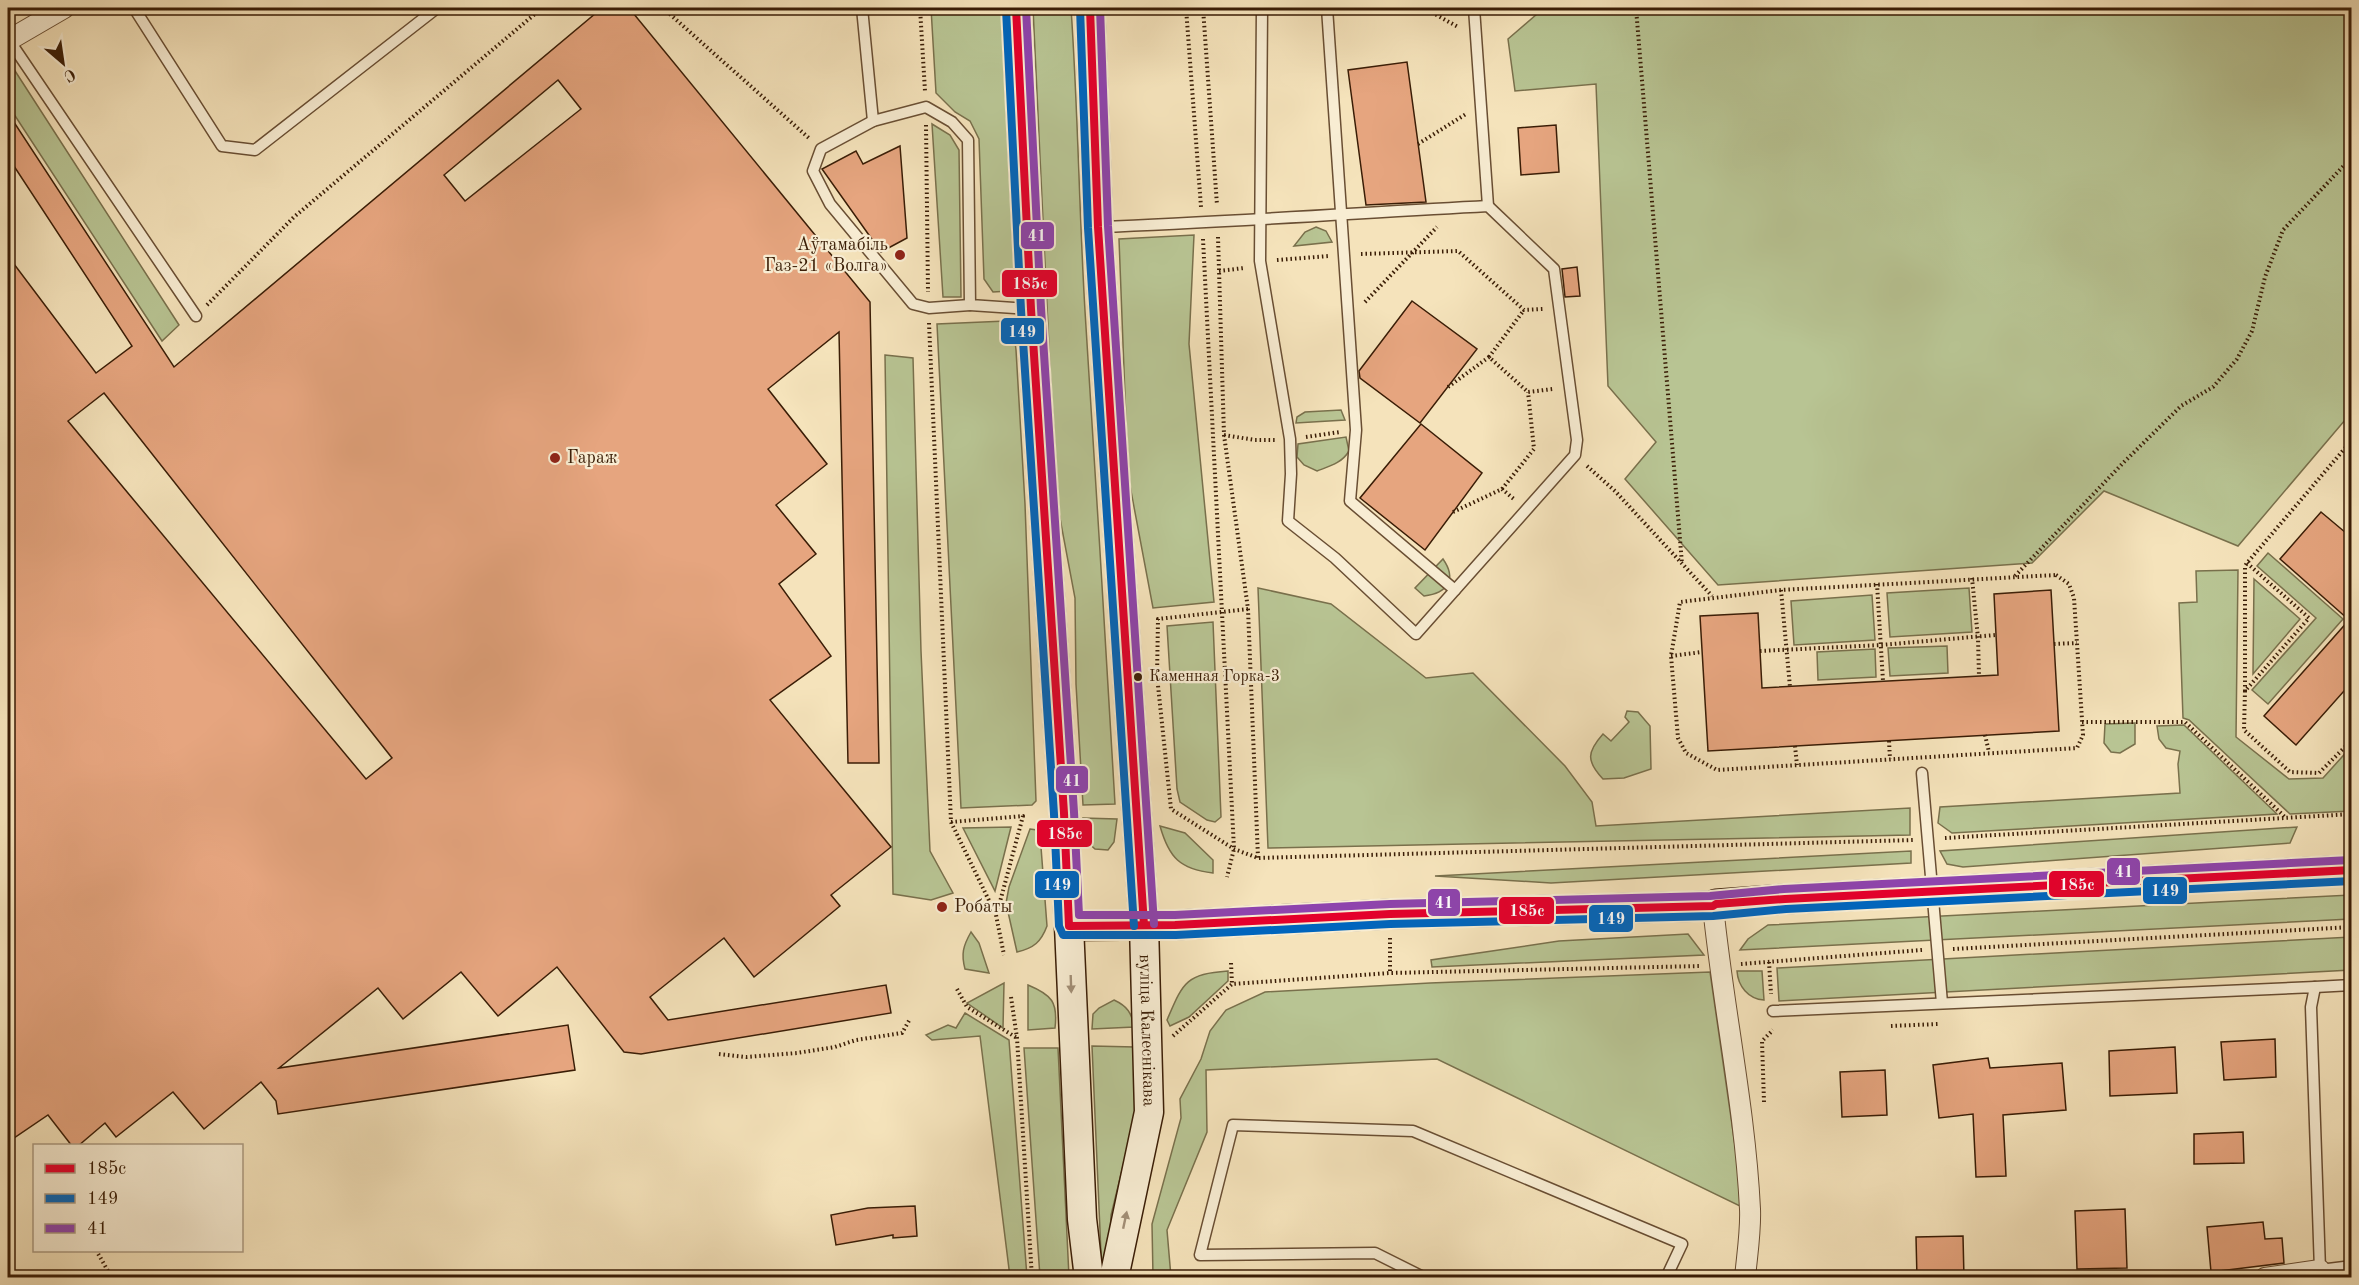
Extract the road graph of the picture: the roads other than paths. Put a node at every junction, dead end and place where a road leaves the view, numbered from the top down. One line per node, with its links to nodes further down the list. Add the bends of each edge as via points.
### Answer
1 (64, 8): 10 (street)
2 (134, 8): 3 (lane, via 222,146 255,150)
3 (437, 8)
4 (862, 8): 11 (lane)
5 (1016, 8): 17 (main road)
6 (1090, 8): 15 (main road, вуліца Калеснікава)
7 (1262, 8): 14 (lane)
8 (1327, 8): 13 (lane)
9 (1474, 8): 12 (lane)
10 (8, 39): 18 (lane)
11 (873, 122): 16 (lane, via 926,107 952,122 968,140); 16 (lane, via 821,149 813,171 830,204 913,304 929,308)
12 (1488, 206): 13 (lane); 19 (lane, via 1554,268 1577,440 1575,455)
13 (1341, 214): 14 (lane); 19 (lane, via 1356,430 1350,501)
14 (1260, 218): 15 (lane); 19 (lane, via 1260,261 1290,439 1288,521 1335,558 1416,634)
15 (1098, 227): 24 (main road, вуліца Калеснікава)
16 (970, 305): 17 (lane)
17 (1030, 309): 25 (main road)
18 (196, 316)
19 (1455, 590)
20 (1922, 773): 22 (lane)
21 (2352, 870): 22 (main road)
22 (1933, 892): 23 (main road); 28 (lane)
23 (1713, 906): 24 (main road); 36 (street, via 1739,1085 1750,1212)
24 (1144, 925): 25 (main road); 33 (main road, вуліца Калеснікава, one-way to 24, via 1149,1112)
25 (1069, 926): 32 (main road, one-way to 32, via 1082,1219)
26 (2352, 985): 27 (lane)
27 (2315, 987): 28 (lane); 31 (lane, via 2311,1007)
28 (1942, 1003): 29 (lane)
29 (1773, 1011)
30 (2352, 1266): 31 (lane)
31 (2320, 1270): 37 (street)
32 (1089, 1278)
33 (1113, 1278)
34 (1425, 1278): 35 (lane, via 1375,1253 1200,1255 1233,1125 1413,1131 1682,1244)
35 (1666, 1278)
36 (1745, 1278)
37 (2265, 1278)

